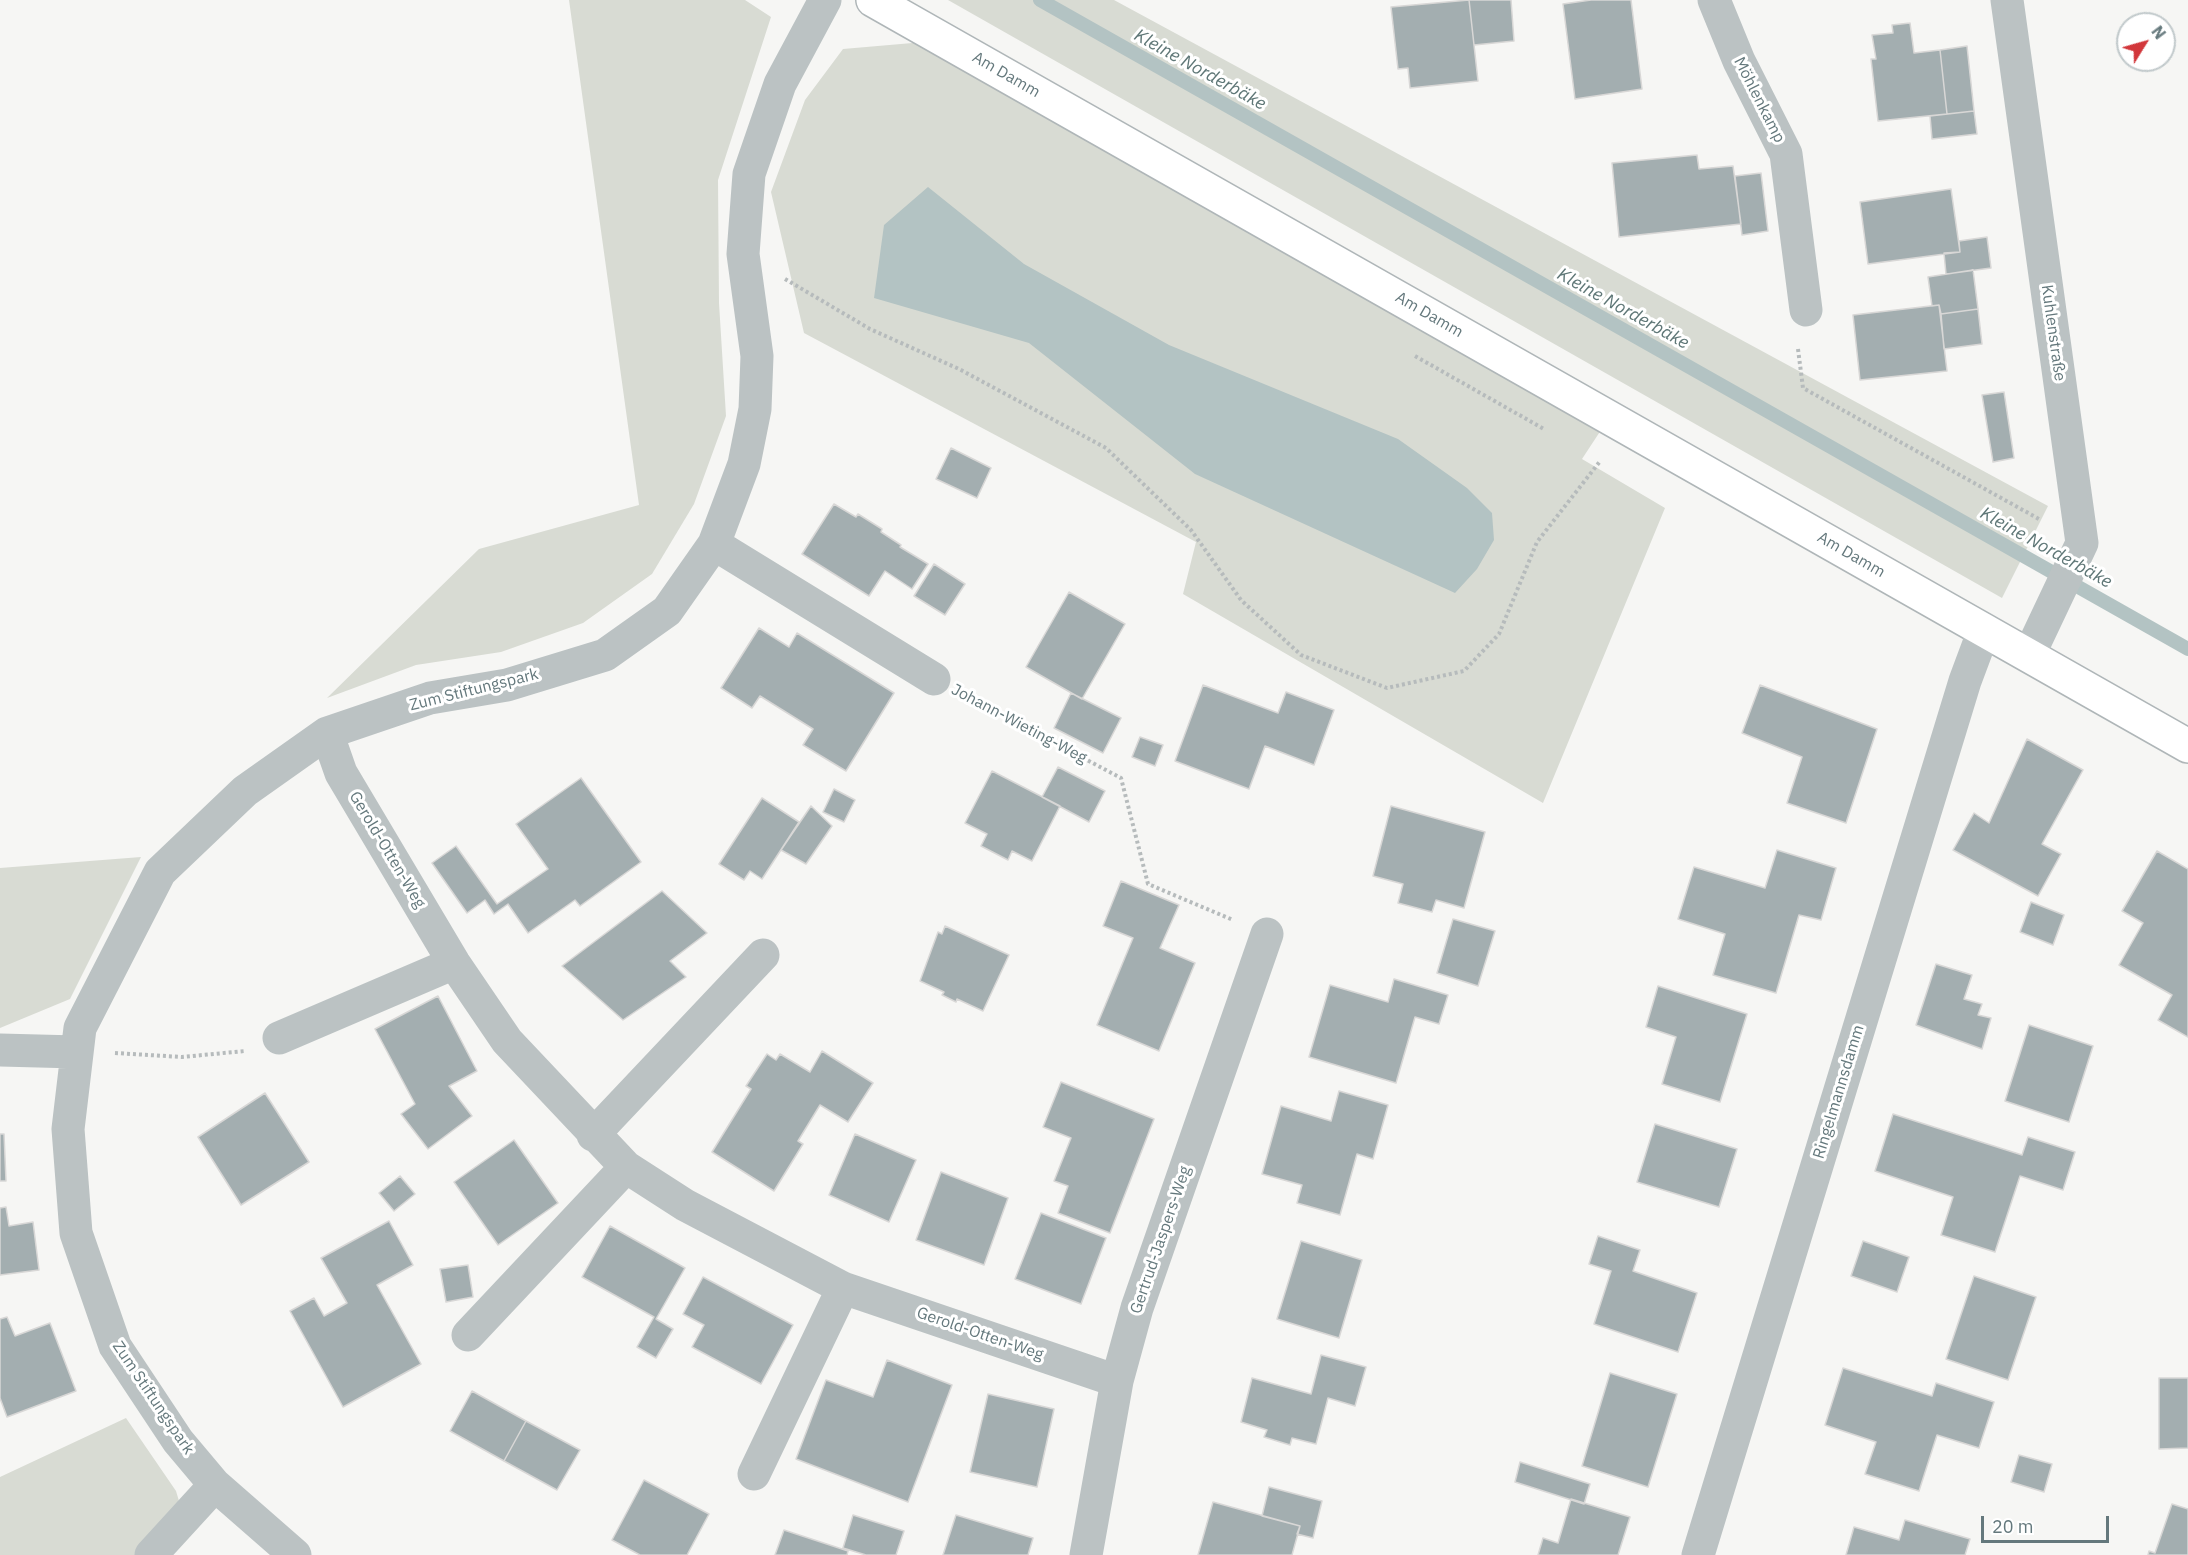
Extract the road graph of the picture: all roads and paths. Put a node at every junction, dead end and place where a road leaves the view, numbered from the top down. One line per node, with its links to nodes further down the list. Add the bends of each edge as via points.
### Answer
1 (825, 0): 5 (street, Zum Stiftungspark, via 780,84 749,174)
2 (873, 0): 10 (main road, Am Damm)
3 (1714, 0): 6 (street, Möhlenkamp, via 1739,61 1786,154)
4 (2007, 0): 9 (street, Kuhlenstraße)
5 (743, 254): 7 (path, via 870,329 959,369 1106,448 1191,530 1241,600 1300,655 1387,688 1464,671 1499,634 1537,542); 8 (street, Zum Stiftungspark, via 757,356 755,409 744,464)
6 (1806, 310): 9 (path, via 1795,316 1803,388)
7 (1601, 460)
8 (714, 544): 12 (street, Johann-Wieting-Weg); 13 (street, Zum Stiftungspark, via 668,611 605,655 507,685 430,698)
9 (2079, 551): 11 (street)
10 (1984, 630): 11 (main road); 31 (street, Ringelmannsdamm, via 1971,661)
11 (2029, 655): 14 (main road)
12 (934, 679): 15 (path, Johann-Wieting-Weg, via 1121,778 1148,884)
13 (327, 733): 17 (street, Gerold-Otten-Weg, via 341,773); 20 (street, Zum Stiftungspark, via 245,791 160,872 80,1028)
14 (2188, 746)
15 (1267, 934): 25 (street, Gertrud-Jaspers-Weg, via 1137,1308)
16 (763, 955): 21 (street)
17 (454, 963): 18 (street); 21 (street, Gerold-Otten-Weg, via 507,1041)
18 (279, 1038): 20 (path, via 244,1051 211,1056)
19 (0, 1050): 20 (street)
20 (77, 1052): 27 (street, Zum Stiftungspark, via 68,1129 76,1233 115,1346 178,1441)
21 (593, 1135): 22 (street, Gerold-Otten-Weg)
22 (626, 1167): 23 (street, Gerold-Otten-Weg, via 685,1205); 24 (street)
23 (843, 1288): 25 (street, Gerold-Otten-Weg); 26 (street)
24 (468, 1335)
25 (1117, 1381): 30 (street, Gertrud-Jaspers-Weg)
26 (754, 1474)
27 (215, 1485): 28 (street); 29 (street, Zum Stiftungspark)
28 (151, 1555)
29 (295, 1555)
30 (1086, 1555)
31 (1698, 1555)

